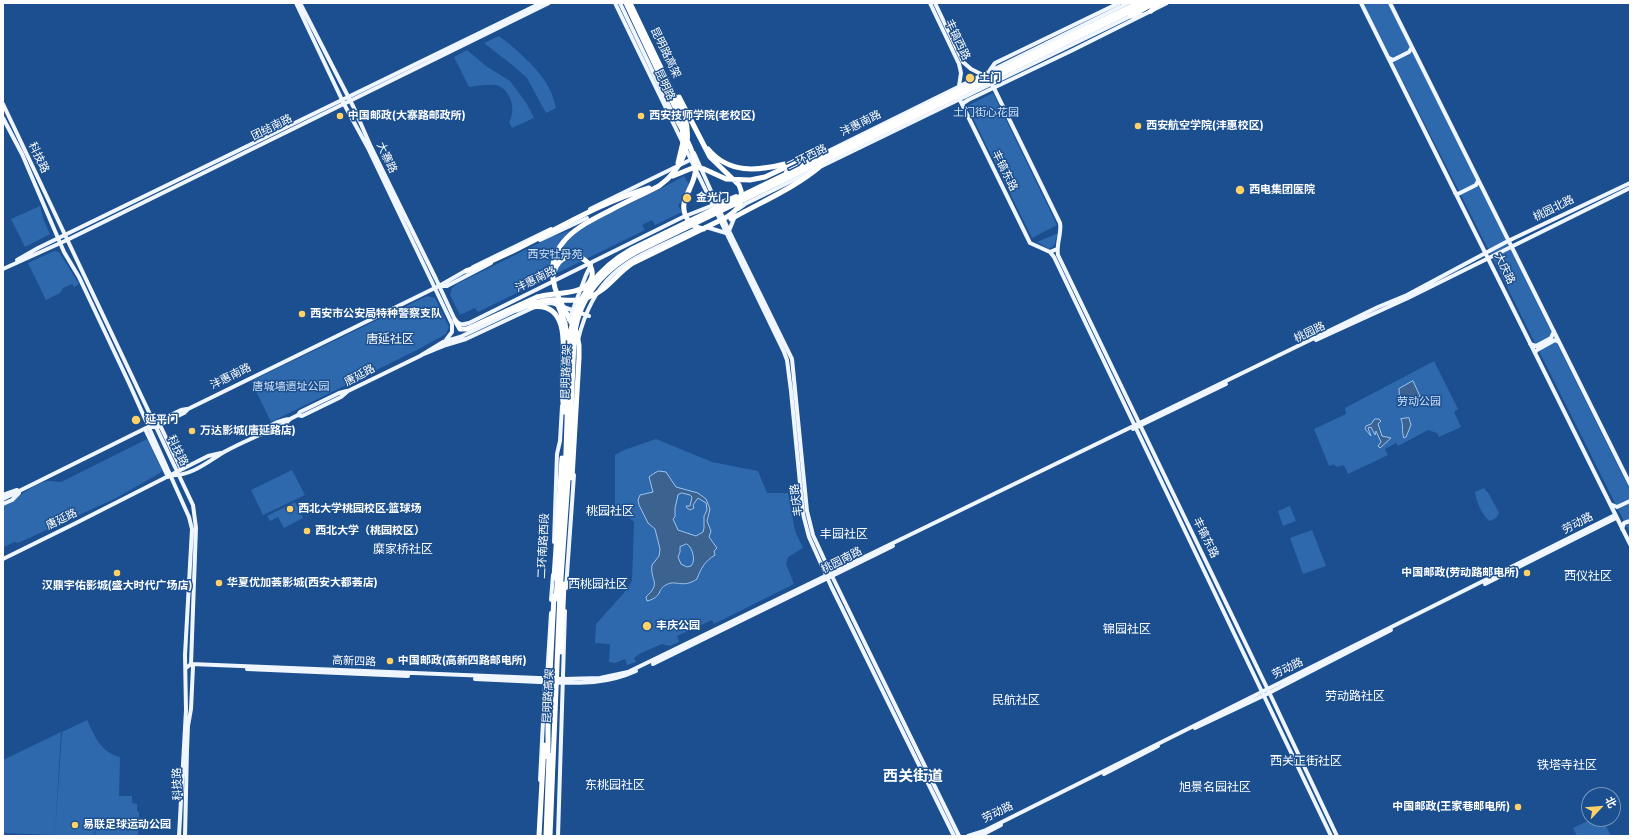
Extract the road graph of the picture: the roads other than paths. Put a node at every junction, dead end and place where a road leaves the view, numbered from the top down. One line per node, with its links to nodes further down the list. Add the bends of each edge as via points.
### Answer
1 (296, 3): 34 (main road, 大寨路)
2 (300, 3): 32 (main road, 大寨路)
3 (540, 3): 32 (main road, 团结南路)
4 (549, 3): 32 (main road, 团结南路)
5 (615, 3): 41 (main road, 昆明路)
6 (620, 3): 50 (main road, 昆明路, via 699,162)
7 (626, 3): 22 (highway, 昆明路高架)
8 (630, 3): 26 (highway, 昆明路高架)
9 (930, 3): 30 (main road, 丰镐西路, via 959,64)
10 (935, 3): 29 (main road, 丰镐西路, via 963,62)
11 (1119, 3): 28 (main road, via 995,63)
12 (1138, 3): 19 (highway, 二环西路)
13 (1148, 3): 19 (highway, 二环西路)
14 (1154, 3): 19 (highway)
15 (1160, 3): 20 (highway)
16 (1167, 3): 20 (main road, 沣惠南路)
17 (1361, 3): 25 (main road, 大庆路)
18 (1390, 3): 23 (main road, 大庆路)
19 (1129, 10): 21 (main road, 沣惠南路); 28 (main road, 沣惠南路); 31 (main road, 沣惠南路); 39 (highway, 二环西路); 40 (highway, 二环西路)
20 (1151, 11): 21 (main road, 沣惠南路)
21 (1143, 15): 31 (main road)
22 (642, 36): 46 (highway, 昆明路高架, via 684,128 683,147 676,166 667,177); 55 (highway, via 694,158 695,174 683,203 685,214 695,227)
23 (1412, 47): 24 (main road, 大庆路); 25 (main road, via 1409,52 1393,60)
24 (1415, 53): 27 (main road, via 1393,61); 43 (main road, 大庆路)
25 (1389, 58): 27 (main road, 大庆路)
26 (658, 60): 38 (highway); 70 (highway, 昆明路高架, via 687,125 688,141 682,160 674,174 659,186 589,220 571,232 556,253)
27 (1392, 65): 48 (main road, 大庆路)
28 (990, 70): 29 (main road, 沣惠南路)
29 (982, 74): 30 (main road, 沣惠南路); 31 (main road)
30 (959, 85): 33 (main road); 50 (main road, 沣惠南路)
31 (993, 86): 33 (main road, 沣惠南路); 36 (main road); 63 (main road, via 1060,223)
32 (349, 99): 34 (main road, 团结南路); 71 (main road, 大寨路)
33 (959, 99): 36 (main road, 丰镐东路); 51 (main road, 沣惠南路, via 751,200)
34 (343, 102): 57 (main road, 团结南路); 59 (main road, 团结南路); 72 (main road, 大寨路, via 368,148)
35 (3, 104): 57 (main road, 科技路)
36 (962, 104): 64 (main road, 丰镐东路, via 1030,243)
37 (3, 118): 58 (main road, 科技路, via 22,154)
38 (700, 137): 42 (highway, via 714,156 729,166 753,170); 69 (highway, via 710,157 739,185 742,196 739,207 726,218 633,264)
39 (823, 156): 42 (highway); 83 (highway, 二环西路, via 632,249 601,272 584,293 572,324 568,356)
40 (835, 156): 55 (highway, via 786,191); 83 (highway, 二环西路, via 636,252 607,272 584,302 575,331)
41 (690, 160): 50 (main road, 昆明路); 68 (main road, 沣惠南路)
42 (801, 160): 52 (highway, via 765,177 745,181 726,180 699,167 691,168)
43 (1478, 181): 45 (main road, 大庆路); 48 (main road, via 1476,185)
44 (1630, 183): 60 (main road, 桃园北路)
45 (1481, 187): 49 (main road, via 1471,189); 60 (main road, 大庆路)
46 (649, 188): 68 (highway, via 621,197); 84 (highway, 昆明路高架, via 577,224 563,236 553,253 549,270 550,279 567,338)
47 (1630, 188): 62 (main road, 桃园北路)
48 (1456, 193): 49 (main road, 大庆路)
49 (1458, 198): 65 (main road, 大庆路)
50 (715, 205): 53 (main road, 昆明路); 66 (main road, 沣惠南路, via 683,217)
51 (738, 209): 53 (main road, 沣惠南路); 56 (main road)
52 (587, 218): 71 (main road, via 447,286)
53 (721, 218): 54 (main road, 沣惠南路); 56 (main road, 丰庆路)
54 (702, 227): 56 (main road); 75 (main road, 沣惠南路, via 618,268 597,291)
55 (715, 227): 69 (highway, via 644,261)
56 (728, 232): 104 (main road, 丰庆路, via 787,360 805,524)
57 (65, 235): 58 (main road, 团结南路); 59 (main road, 科技路)
58 (58, 238): 61 (main road, 科技路); 67 (main road, 团结南路)
59 (67, 240): 61 (main road, 团结南路); 85 (main road, 科技路)
60 (1508, 241): 62 (main road, 大庆路); 65 (main road, 桃园北路)
61 (60, 243): 67 (main road, 团结南路); 87 (main road, 科技路, via 79,277)
62 (1511, 246): 65 (main road, 桃园北路); 77 (main road, 大庆路)
63 (1057, 249): 64 (main road); 86 (main road, 丰镐东路)
64 (1050, 252): 86 (main road, 丰镐东路)
65 (1487, 256): 80 (main road, 大庆路); 86 (main road, 桃园路)
66 (593, 262): 74 (main road, 二环南路西段); 76 (main road, 沣惠南路, via 467,324)
67 (3, 268)
68 (466, 271): 71 (main road, 沣惠南路)
69 (615, 279): 73 (highway, via 588,298 575,301 542,301)
70 (554, 285): 73 (highway, via 555,268 563,259 577,256 588,263 591,278 583,288 542,295); 112 (highway, 昆明路高架, via 577,334 579,352 565,562 558,727 555,762)
71 (440, 286): 72 (main road, 沣惠南路); 76 (main road, 大寨路)
72 (434, 288): 78 (main road, 大寨路, via 452,327 451,335); 85 (main road, 沣惠南路)
73 (518, 307): 76 (highway, via 467,330 460,329); 78 (main road, 唐延路, via 460,337); 84 (highway, via 543,306 559,318 564,344)
74 (572, 310): 75 (main road, 唐延路); 82 (main road, 唐延路, via 552,303 541,304 466,339); 107 (main road, 二环南路西段, via 565,335)
75 (587, 316): 108 (main road, via 578,342)
76 (455, 320)
77 (1554, 331): 79 (main road, 大庆路); 80 (main road, via 1551,338 1536,346)
78 (443, 342): 82 (main road, 唐延路)
79 (1559, 342): 81 (main road, via 1555,340 1537,350); 92 (main road, 大庆路)
80 (1530, 343): 81 (main road, 大庆路)
81 (1535, 354): 98 (main road, 大庆路)
82 (420, 356): 88 (main road, 唐延路, via 348,391 341,397 302,416 290,418 286,423)
83 (569, 406): 112 (highway, 二环南路西段, via 557,591)
84 (564, 412): 111 (highway, 昆明路高架)
85 (157, 425): 87 (main road, 沣惠南路); 89 (main road, 科技路)
86 (1138, 425): 104 (main road, 桃园南路); 109 (main road, 丰镐东路); 110 (main road, 丰镐东路)
87 (146, 428): 90 (main road, 科技路); 93 (main road, 沣惠南路)
88 (224, 452): 89 (main road, 唐延路, via 208,456); 91 (main road, 唐延路)
89 (179, 470): 90 (main road, 唐延路); 91 (main road, 科技路)
90 (170, 476): 91 (main road); 103 (main road, 唐延路); 106 (main road, 科技路, via 188,512 192,529)
91 (180, 476): 105 (main road, 科技路, via 191,500 196,521)
92 (1630, 484)
93 (24, 489): 94 (main road); 95 (main road, 沣惠南路); 97 (main road)
94 (3, 495)
95 (3, 499)
96 (1630, 501): 98 (main road, via 1618,507)
97 (3, 504)
98 (1610, 504): 99 (main road, 大庆路)
99 (1616, 517): 101 (main road, 大庆路); 109 (main road, 劳动路)
100 (1630, 521): 101 (main road, via 1624,523)
101 (1622, 529): 102 (main road, 大庆路)
102 (1630, 544)
103 (3, 559)
104 (829, 577): 108 (main road, 桃园南路, via 630,674 600,682); 119 (main road, 丰庆路); 120 (main road, 丰庆路)
105 (192, 666): 106 (main road); 107 (main road, 高新四路); 114 (main road, 科技路, via 185,786)
106 (186, 668): 113 (main road, 科技路)
107 (546, 680): 108 (main road, 桃园南路); 115 (main road, 二环南路西段)
108 (563, 681): 118 (main road)
109 (1269, 690): 110 (main road, 劳动路); 124 (main road, 丰镐东路)
110 (1264, 693): 121 (main road, 劳动路, via 984,831); 122 (main road, 劳动路); 123 (main road, 丰镐东路)
111 (548, 712): 112 (highway); 115 (highway, via 545,725)
112 (550, 780): 116 (highway, 二环南路西段); 117 (highway, 二环南路西段)
113 (179, 836)
114 (185, 836)
115 (539, 836)
116 (546, 836)
117 (550, 836)
118 (558, 836)
119 (954, 836)
120 (959, 836)
121 (968, 836)
122 (980, 836)
123 (1332, 836)
124 (1337, 836)

